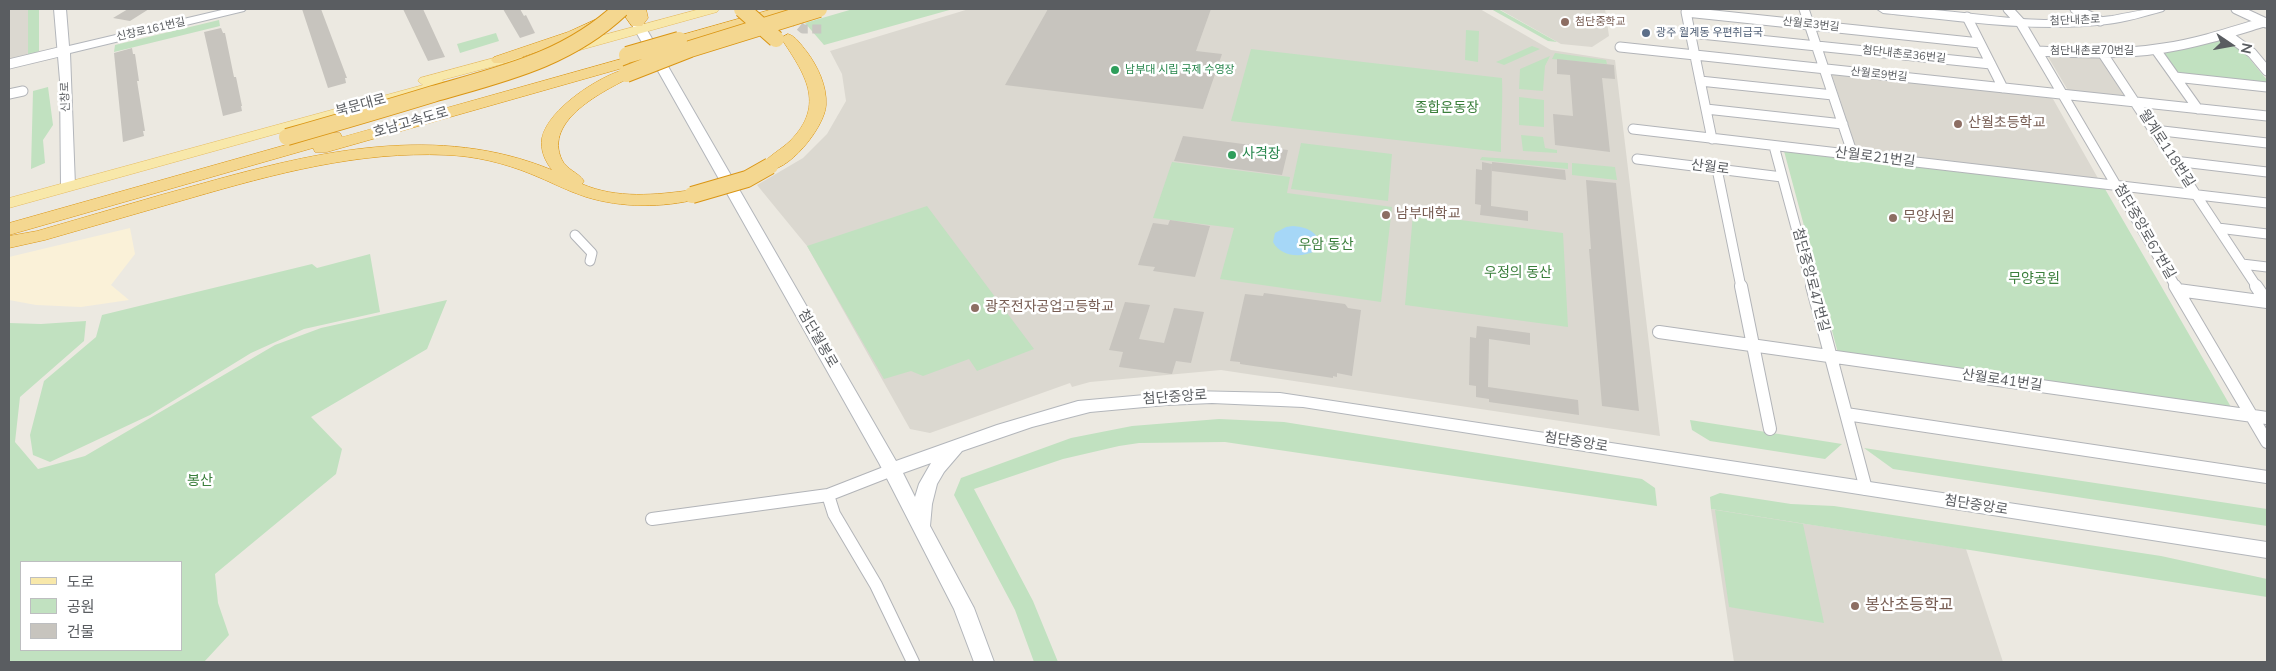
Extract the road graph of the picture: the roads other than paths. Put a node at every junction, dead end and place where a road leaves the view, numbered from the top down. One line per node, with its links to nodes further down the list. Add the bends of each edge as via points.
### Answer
1 (60, 9): 34 (street, 신창로)
2 (240, 9): 34 (street, 신창로161번길)
3 (610, 9): 39 (highway, via 599,22 580,32)
4 (621, 9): 76 (highway, bridge, via 605,26 584,40 524,68)
5 (627, 9): 21 (highway)
6 (713, 9): 19 (main road, 북문대로)
7 (742, 9): 71 (highway, bridge, via 794,61 805,85 806,108 794,134 766,160)
8 (755, 9): 71 (highway, bridge, via 788,38 807,61 818,84 815,117 802,139 770,166 747,179)
9 (788, 9): 28 (highway, 호남고속도로)
10 (814, 9): 28 (highway, 호남고속도로)
11 (819, 9): 41 (highway, bridge, via 690,50)
12 (1804, 9): 25 (street)
13 (1883, 9): 18 (street, 첨단내촌로)
14 (2008, 9): 22 (street)
15 (2076, 9): 23 (street)
16 (2159, 9): 23 (street, 첨단내촌로)
17 (2236, 9): 24 (street, 첨단내촌로70번길)
18 (1916, 10): 20 (street, 첨단내촌로)
19 (694, 11): 21 (main road, 북문대로); 38 (main road, via 661,32 656,41)
20 (1967, 17): 22 (street, 첨단내촌로); 29 (street)
21 (638, 20): 30 (main road, 북문대로); 38 (street, 첨단월봉로); 39 (main road, 북문대로)
22 (2020, 22): 23 (street, 첨단내촌로); 35 (street, 첨단중앙로67번길)
23 (2100, 22)
24 (2265, 23): 27 (street, 첨단내촌로70번길)
25 (1809, 25): 26 (street, 산월로3번길, via 1686,12); 29 (street, 산월로3번길); 31 (street)
26 (1690, 33): 31 (street, 첨단내촌로36번길); 37 (street, 산월로3번길)
27 (2226, 34): 33 (street, 첨단내촌로70번길); 44 (street, via 2252,52)
28 (684, 42): 41 (highway, 호남고속도로)
29 (1980, 43): 42 (street)
30 (580, 46): 38 (main road, via 625,41); 69 (main road, 북문대로)
31 (1816, 46): 42 (street, 첨단내촌로36번길); 43 (street)
32 (1620, 47): 37 (street, 산월로9번길)
33 (2156, 50): 36 (street, 첨단내촌로70번길); 45 (street)
34 (63, 51): 40 (street); 69 (street, 신창로)
35 (2038, 51): 36 (street, 첨단내촌로70번길); 51 (street, 첨단중앙로67번길)
36 (2103, 54): 53 (street, 월계로118번길)
37 (1695, 55): 43 (street, 산월로9번길); 46 (street)
38 (655, 58): 97 (street, 첨단월봉로)
39 (499, 60): 69 (main road, 북문대로)
40 (9, 64)
41 (628, 64): 71 (highway, via 566,113 552,136 550,149 553,160 570,178 607,191); 78 (highway, 호남고속도로); 81 (highway, 호남고속도로)
42 (1991, 64): 48 (street)
43 (1824, 69): 48 (street, 산월로9번길); 52 (street)
44 (2267, 71)
45 (2175, 77): 47 (street); 55 (street)
46 (1700, 81): 52 (street); 54 (street)
47 (2267, 87)
48 (2003, 88): 51 (street, 산월로9번길)
49 (23, 91): 50 (street)
50 (9, 94)
51 (2063, 94): 53 (street, 월계로118번길); 70 (street, 첨단중앙로67번길)
52 (1833, 95): 57 (street)
53 (2135, 102): 55 (street, 월계로118번길); 59 (street, 월계로118번길)
54 (1706, 108): 57 (street); 60 (street)
55 (2198, 109): 56 (street, 월계로118번길)
56 (2267, 116)
57 (1843, 124): 63 (street)
58 (1633, 130): 60 (street, 산월로21번길)
59 (2154, 130): 61 (street); 65 (street, 월계로118번길)
60 (1712, 139): 62 (street, 산월로21번길)
61 (2267, 143)
62 (1774, 146): 63 (street, 산월로21번길); 68 (street, 첨단중앙로47번길)
63 (1854, 155): 70 (street, 산월로21번길)
64 (1637, 159): 66 (street, 산월로)
65 (2174, 161): 67 (street); 73 (street, 월계로118번길)
66 (1717, 169): 68 (street, 산월로); 89 (street)
67 (2267, 172)
68 (1782, 177): 90 (street, 첨단중앙로47번길)
69 (68, 181): 72 (main road, 북문대로); 74 (main road, 북문대로)
70 (2117, 186): 73 (street, 산월로21번길); 86 (street, 첨단중앙로67번길)
71 (691, 192): 82 (highway, via 661,200 618,199 582,190 497,157 447,150 378,151 284,167)
72 (9, 194)
73 (2197, 195): 75 (street, 산월로21번길); 77 (street, 월계로118번길)
74 (9, 203)
75 (2267, 203)
76 (9, 220)
77 (2218, 228): 79 (street); 84 (street, 월계로118번길)
78 (9, 229)
79 (2267, 234)
80 (575, 235): 83 (street, via 592,252)
81 (9, 238)
82 (9, 242)
83 (590, 261)
84 (2242, 264): 85 (street); 87 (street, 월계로118번길)
85 (2267, 267)
86 (2178, 290): 87 (street); 92 (street, 첨단중앙로67번길)
87 (2267, 302)
88 (1659, 332): 89 (street, 산월로41번길)
89 (1753, 345): 90 (street, 산월로41번길); 94 (street)
90 (1830, 356): 91 (street, 첨단중앙로47번길); 92 (street, 산월로41번길)
91 (1846, 414): 98 (street); 99 (street, 첨단중앙로47번길)
92 (2252, 416): 93 (street, 산월로41번길); 95 (street, 첨단중앙로67번길)
93 (2267, 418)
94 (1770, 429)
95 (2267, 442)
96 (960, 445): 97 (street, 첨단중앙로); 99 (street, 첨단중앙로, via 1074,408 1154,399 1260,397); 102 (street, via 930,478)
97 (892, 470): 100 (street); 102 (street, 첨단월봉로)
98 (2267, 477)
99 (1866, 489): 103 (street, 첨단중앙로)
100 (828, 495): 101 (street); 104 (street, via 834,514 876,585)
101 (652, 519)
102 (921, 526): 105 (street, 첨단월봉로, via 964,608)
103 (2267, 550)
104 (913, 662)
105 (984, 662)

